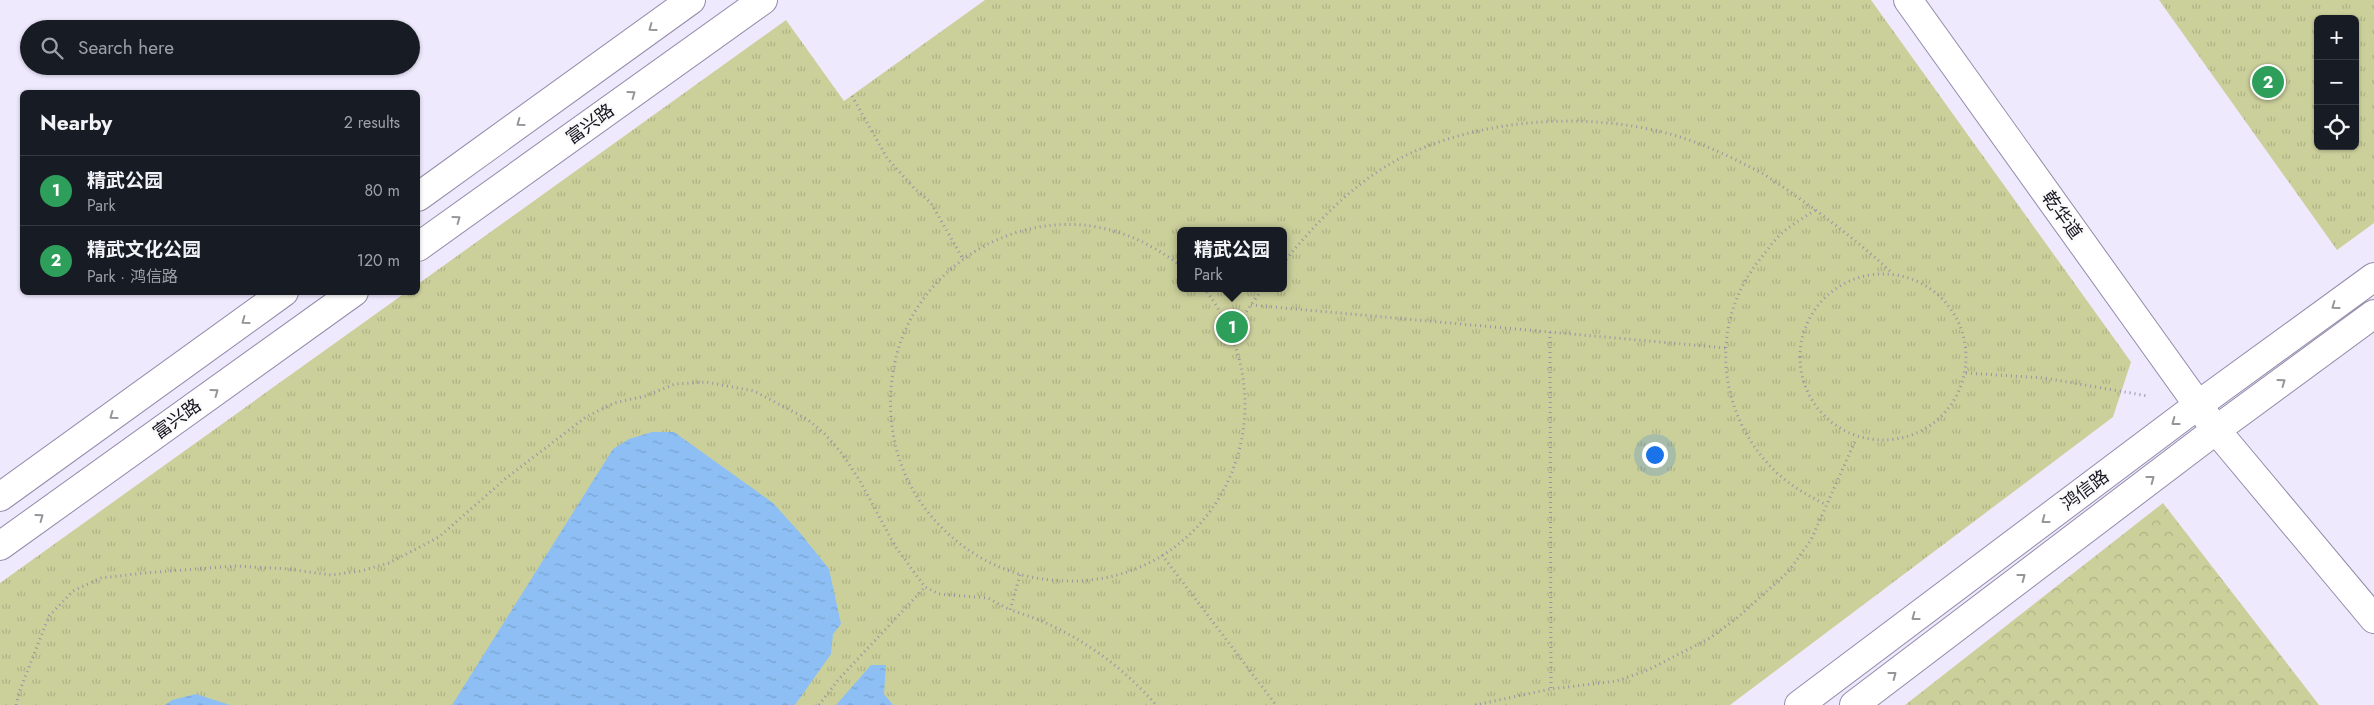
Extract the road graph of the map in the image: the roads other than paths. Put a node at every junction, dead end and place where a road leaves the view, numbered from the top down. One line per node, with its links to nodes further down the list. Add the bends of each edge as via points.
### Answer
1 (691, 0): 4 (street, one-way to 4)
2 (763, 0): 5 (street, 富兴路, one-way to 2)
3 (1908, 0): 10 (street, 乾华道)
4 (420, 196)
5 (420, 246)
6 (2374, 277): 10 (street, 鸿信路, one-way to 10)
7 (280, 295): 12 (street, one-way to 12)
8 (350, 295): 13 (street, 富兴路, one-way to 8)
9 (2374, 314): 11 (street, 鸿信路, one-way to 9)
10 (2198, 405): 11 (street, 乾华道); 15 (street, 鸿信路, one-way to 15)
11 (2216, 430): 14 (street, 乾华道); 16 (street, 鸿信路, one-way to 11)
12 (0, 497)
13 (0, 546)
14 (2374, 619)
15 (1799, 705)
16 (1854, 705)

